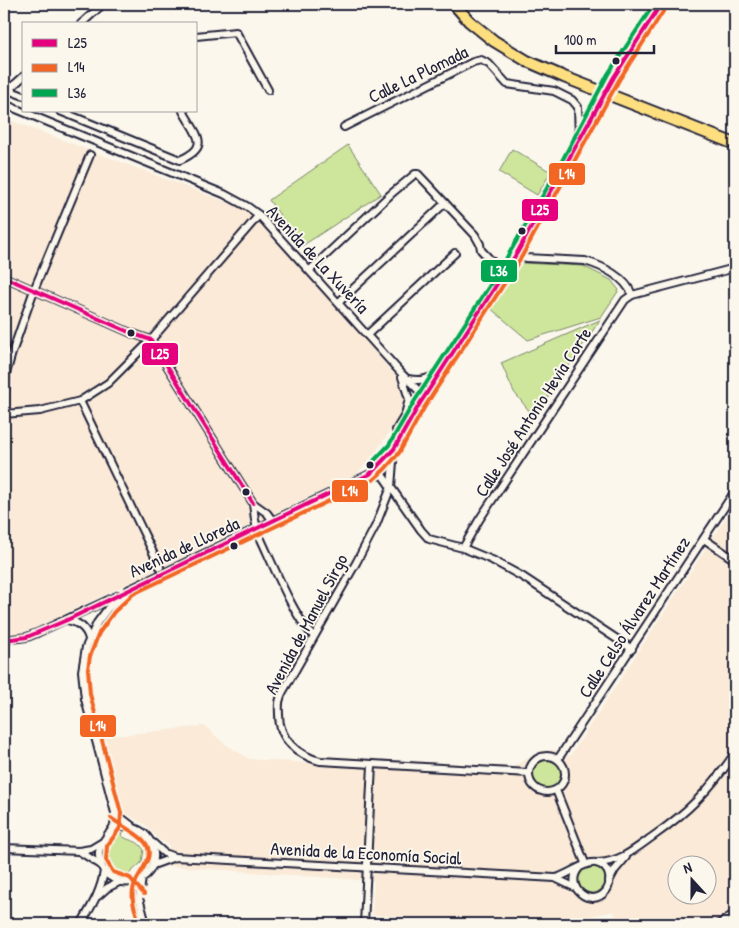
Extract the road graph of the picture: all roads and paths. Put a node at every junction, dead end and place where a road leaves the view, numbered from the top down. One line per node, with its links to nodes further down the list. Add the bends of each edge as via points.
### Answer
1 (103, 4): 4 (street)
2 (454, 4): 17 (highway, via 494,41 527,61)
3 (660, 4): 16 (street, Avenida de Manuel Sirgo, bridge)
4 (83, 22)
5 (198, 36): 7 (street, via 236,32)
6 (22, 78): 8 (street)
7 (268, 90)
8 (6, 92): 9 (street)
9 (22, 96)
10 (4, 104): 11 (street, Avenida de La Xuvería)
11 (22, 111)
12 (24, 112): 20 (street, Avenida de La Xuvería, via 229,196)
13 (62, 112): 14 (street, via 180,160 197,151 200,145)
14 (184, 112)
15 (344, 127): 16 (street, Calle La Plomada, via 481,60 508,84 554,91 577,103)
16 (579, 140): 22 (street, Avenida de Manuel Sirgo)
17 (735, 144)
18 (90, 156): 27 (street)
19 (445, 203): 24 (street, via 418,174 412,175); 25 (street, via 475,235 481,250); 29 (street)
20 (260, 215): 24 (street, Avenida de La Xuvería); 31 (street)
21 (455, 253): 30 (street)
22 (517, 253): 25 (street, Avenida de Manuel Sirgo); 28 (street, via 526,258 594,264 624,282)
23 (735, 268): 28 (street)
24 (310, 270): 29 (street, Avenida de La Xuvería)
25 (504, 274): 32 (street, Avenida de Manuel Sirgo)
26 (4, 277): 27 (street)
27 (34, 290): 31 (street); 37 (street, via 6,374)
28 (632, 295): 47 (street, Calle José Antonio Hevia Corte, via 625,300)
29 (339, 302): 30 (street, Avenida de La Xuvería)
30 (367, 335): 33 (street, Avenida de La Xuvería)
31 (151, 340): 36 (street, via 108,383); 43 (street)
32 (443, 368): 34 (street, via 428,380); 35 (street, Avenida de Manuel Sirgo)
33 (401, 373): 34 (street, Avenida de La Xuvería); 38 (street, Avenida de La Xuvería, via 409,400 396,430)
34 (407, 379): 35 (street, Avenida de La Xuvería)
35 (424, 397): 38 (street, Avenida de Manuel Sirgo)
36 (80, 401): 37 (street, via 40,411); 49 (street)
37 (4, 414)
38 (398, 442): 39 (street, Avenida de Manuel Sirgo)
39 (394, 449): 40 (street, Avenida de Lloreda); 41 (street, Avenida de Manuel Sirgo)
40 (370, 474): 41 (street, via 383,476); 44 (street, Avenida de Lloreda)
41 (392, 488): 47 (street, via 429,539); 52 (street, Avenida de Manuel Sirgo, via 376,525)
42 (735, 491): 46 (street, Calle Celso Álvarez Martínez)
43 (253, 503): 44 (street); 45 (street)
44 (273, 521): 45 (street, Avenida de Lloreda)
45 (257, 529): 50 (street, Avenida de Lloreda); 52 (street, via 296,610)
46 (704, 539): 48 (street); 55 (street, Calle Celso Álvarez Martínez)
47 (464, 548): 55 (street, via 523,578)
48 (735, 560)
49 (160, 567)
50 (130, 589): 51 (street, Avenida de Lloreda); 53 (street, via 102,615)
51 (67, 620): 53 (street, via 81,625); 54 (street, Avenida de Lloreda, via 26,637)
52 (314, 636): 58 (street, Avenida de Manuel Sirgo, via 280,699 279,719 284,736 295,750 310,759)
53 (89, 639): 61 (street, via 83,660 82,683)
54 (4, 640)
55 (632, 649): 57 (street, Calle Celso Álvarez Martínez)
56 (735, 753): 68 (street, via 712,785 681,817)
57 (558, 759): 59 (street, via 548,756 537,759); 60 (street, via 566,775)
58 (372, 765): 59 (street, Avenida de Manuel Sirgo); 74 (street)
59 (529, 773): 60 (street, via 536,788 545,792)
60 (556, 790): 72 (street)
61 (115, 813): 62 (street); 63 (street, via 114,826)
62 (134, 828): 63 (street, via 119,828); 64 (street)
63 (108, 834): 65 (street)
64 (150, 839): 69 (street, via 164,853); 71 (street, via 155,856)
65 (101, 843): 67 (street); 73 (street, via 99,852)
66 (4, 848): 67 (street)
67 (79, 851): 73 (street)
68 (627, 856): 70 (street); 77 (street)
69 (175, 857): 71 (street, Avenida de la Economía Social); 74 (street, Avenida de la Economía Social)
70 (597, 863): 72 (street); 77 (street, via 607,870)
71 (153, 865): 75 (street)
72 (582, 865): 76 (street, Avenida de la Economía Social); 79 (street, via 575,874)
73 (103, 868): 78 (street, via 110,877); 80 (street)
74 (368, 868): 76 (street, Avenida de la Economía Social); 85 (street)
75 (142, 878): 78 (street); 81 (street)
76 (556, 878): 79 (street, Avenida de la Economía Social)
77 (610, 881): 79 (street, via 604,893 593,898 582,895)
78 (123, 882): 80 (street); 81 (street)
79 (576, 888)
80 (97, 896): 83 (street)
81 (139, 898): 84 (street)
82 (735, 913): 86 (street)
83 (81, 924)
84 (146, 924)
85 (364, 924)
86 (720, 924)

